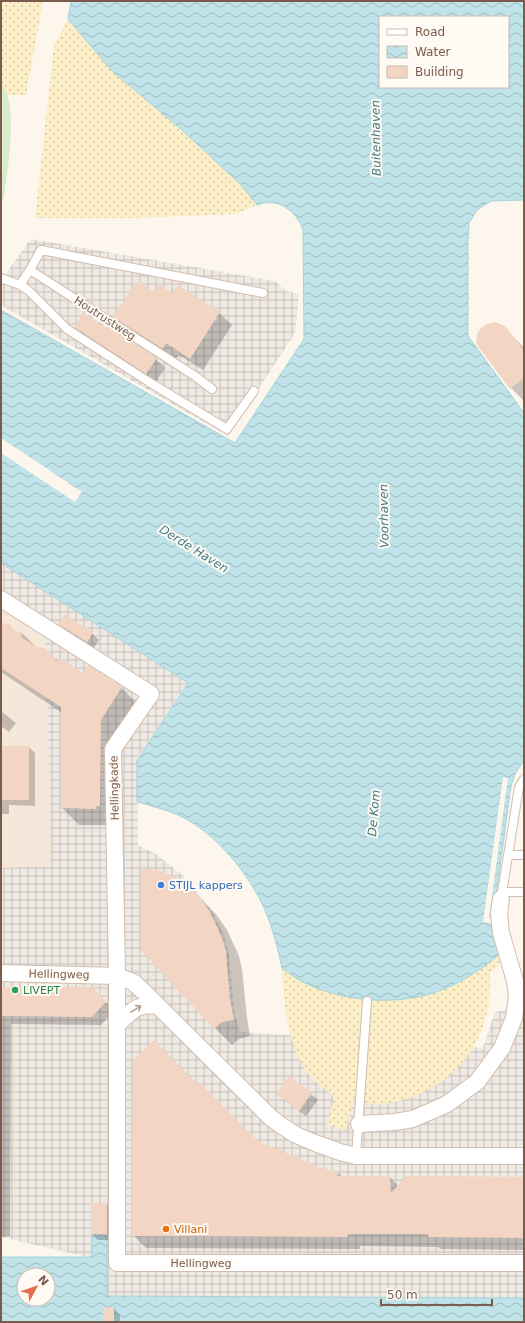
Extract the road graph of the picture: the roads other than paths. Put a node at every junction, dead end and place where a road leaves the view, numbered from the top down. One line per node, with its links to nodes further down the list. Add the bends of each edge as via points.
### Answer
1 (30, 270): 3 (lane); 4 (lane, via 41,250); 5 (lane, Houtrustweg)
2 (1, 278): 3 (lane)
3 (20, 285): 6 (lane, via 67,329 228,429)
4 (263, 293)
5 (212, 389)
6 (254, 391)
7 (1, 599): 14 (street, Hellingkade, via 151,694 113,749)
8 (524, 778): 9 (lane, via 519,787)
9 (508, 855): 10 (lane); 12 (lane)
10 (524, 855)
11 (524, 892): 12 (lane)
12 (501, 896): 18 (street, via 501,933 517,996 514,1018 502,1048 477,1082 447,1104 413,1119)
13 (1, 973): 14 (street, Hellingweg)
14 (117, 976): 16 (street, Hellingweg, via 133,982); 17 (street, Hellingweg)
15 (367, 1001): 18 (lane)
16 (158, 1006): 17 (street, one-way to 16, via 131,1011 143,1005); 19 (street, Hellingweg, via 279,1124 315,1144)
17 (118, 1024): 21 (street, Hellingweg, via 117,1263)
18 (359, 1124): 19 (lane)
19 (356, 1156): 20 (street, Hellingweg)
20 (524, 1156)
21 (524, 1263)

